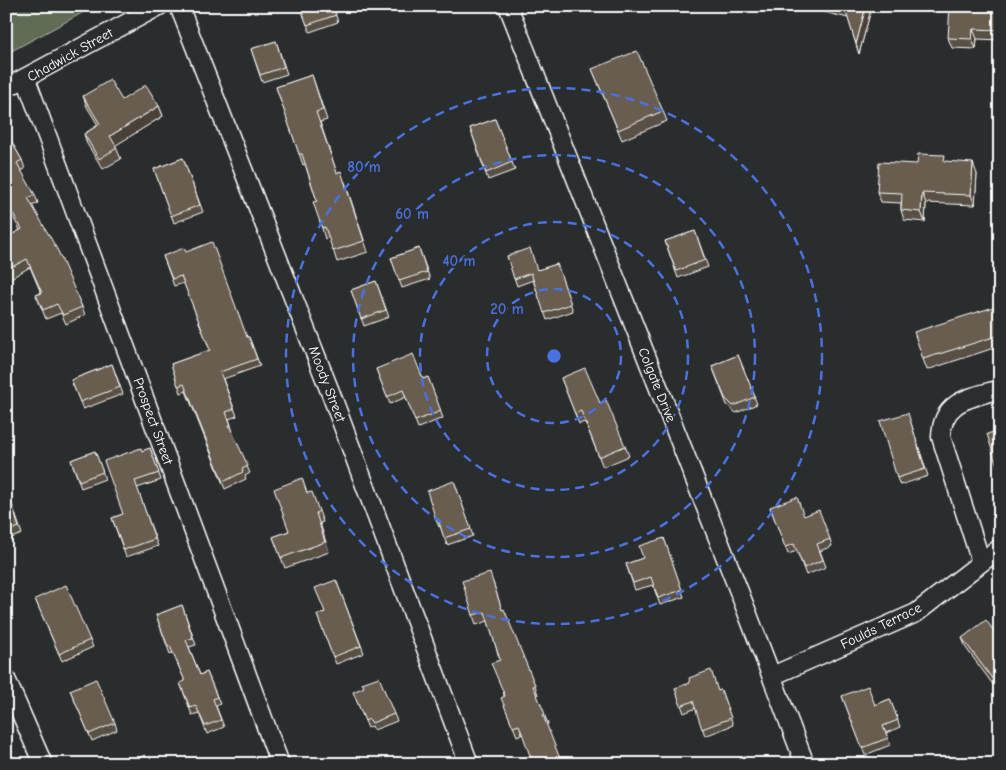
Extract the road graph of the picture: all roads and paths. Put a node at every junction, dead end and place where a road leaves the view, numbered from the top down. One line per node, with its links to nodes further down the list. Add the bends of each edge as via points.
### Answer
1 (159, 6): 4 (street, Chadwick Street)
2 (179, 6): 13 (street, Moody Street, via 327,385)
3 (508, 6): 9 (street, Colgate Drive)
4 (26, 79): 5 (street, Chadwick Street); 12 (street, Prospect Street)
5 (6, 88)
6 (1000, 389): 8 (street, via 964,400 949,409 941,423 941,437)
7 (1000, 548): 8 (street, Foulds Terrace)
8 (980, 562): 9 (street, Foulds Terrace, via 916,613)
9 (772, 676): 14 (street, Colgate Drive)
10 (6, 679): 11 (street)
11 (43, 764)
12 (280, 764)
13 (469, 764)
14 (805, 764)

